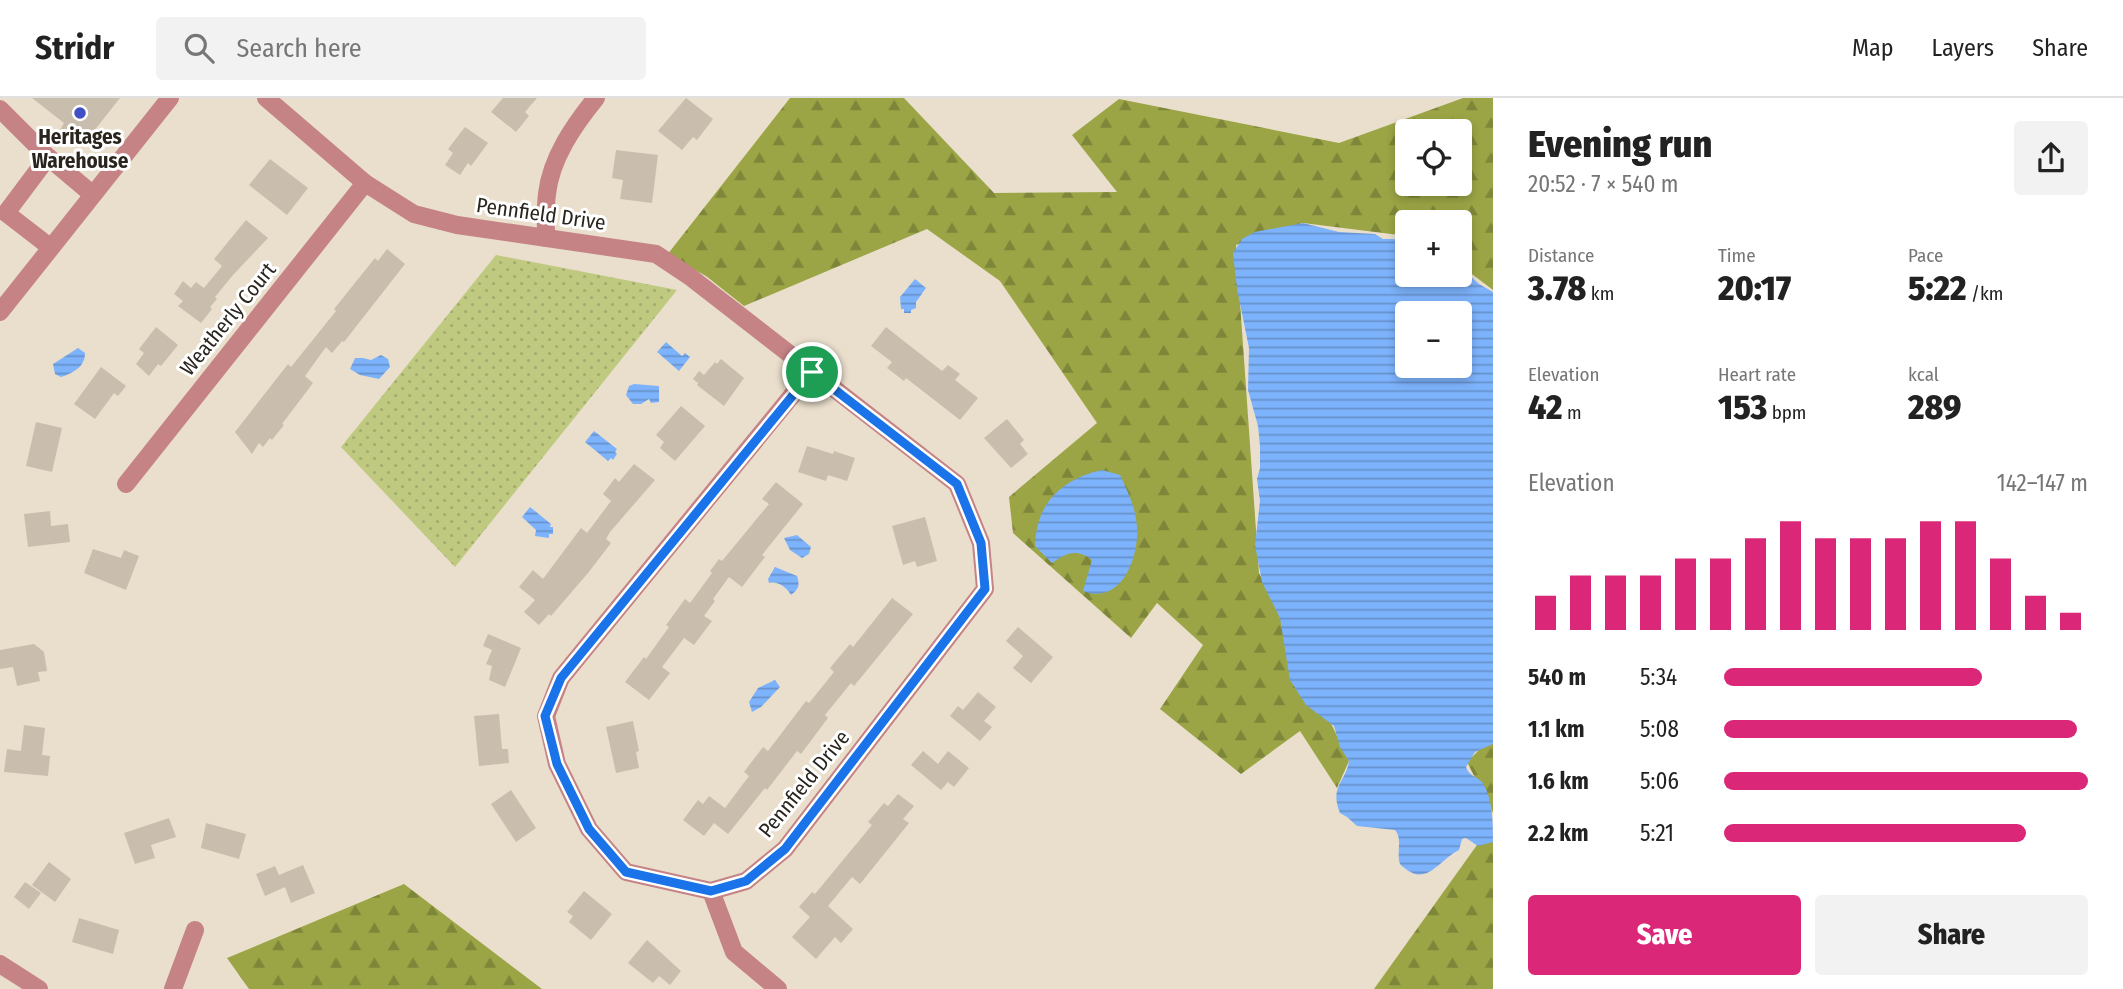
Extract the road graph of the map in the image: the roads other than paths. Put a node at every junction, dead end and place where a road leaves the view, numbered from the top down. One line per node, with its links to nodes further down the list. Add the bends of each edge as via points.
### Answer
1 (170, 98): 7 (street)
2 (266, 98): 6 (street, Pennfield Drive)
3 (596, 98): 8 (street, via 572,127 549,181)
4 (0, 109): 5 (street)
5 (48, 157): 7 (street); 9 (street, via 6,213)
6 (365, 183): 8 (street, Pennfield Drive, via 414,214); 12 (street, Weatherly Court)
7 (92, 194): 9 (street)
8 (546, 238): 11 (street, Pennfield Drive, via 656,254)
9 (50, 247): 10 (street)
10 (0, 312)
11 (812, 372): 13 (street, Pennfield Drive, via 561,678 545,716 557,764 589,829 626,872); 13 (street, Pennfield Drive, via 957,484 981,543 985,589 785,849 746,881)
12 (126, 484)
13 (711, 891): 18 (street, via 734,952)
14 (195, 930): 17 (street)
15 (0, 964): 16 (street)
16 (39, 989)
17 (173, 989)
18 (778, 989)

